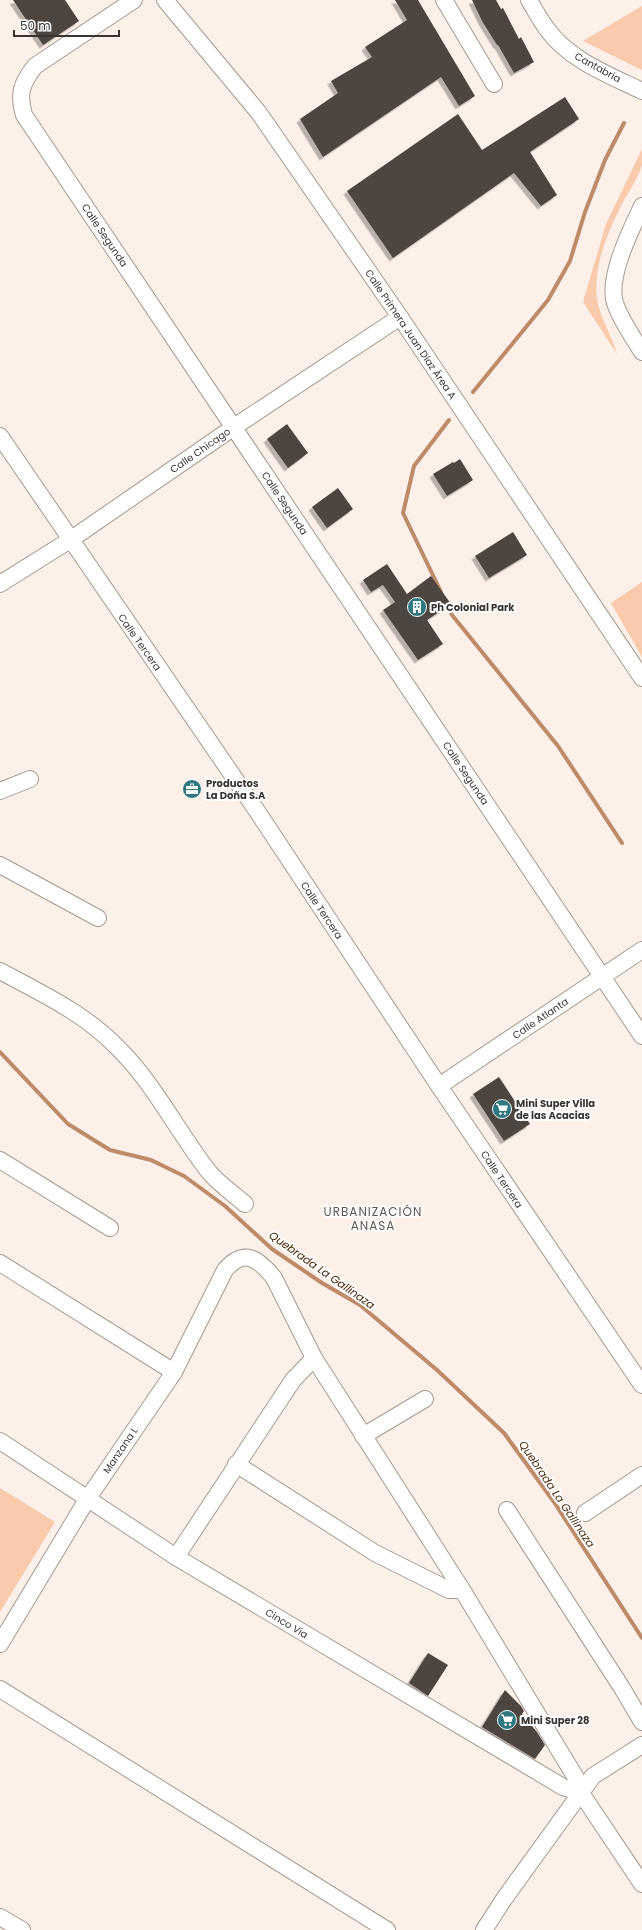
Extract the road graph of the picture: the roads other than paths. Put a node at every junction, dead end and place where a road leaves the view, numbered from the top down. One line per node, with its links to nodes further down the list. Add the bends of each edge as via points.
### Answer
1 (134, 0): 10 (street, Calle Segunda, via 35,66 20,93 21,104 24,115)
2 (165, 0): 8 (street, Calle Primera Juan Díaz Área A, via 260,113)
3 (444, 0): 5 (street)
4 (529, 0): 6 (street, Cantabria, via 547,30 567,49 582,60)
5 (494, 84)
6 (642, 91)
7 (642, 206): 9 (street, via 614,276 614,302)
8 (400, 317): 10 (street, Calle Chicago); 14 (street, Calle Primera Juan Díaz Área A)
9 (642, 352)
10 (234, 427): 12 (street, Calle Chicago); 21 (street, Calle Segunda)
11 (0, 436): 12 (street, Calle Tercera)
12 (70, 540): 13 (street, Calle Chicago); 23 (street, Calle Tercera, via 257,811)
13 (0, 584)
14 (642, 678)
15 (30, 779): 16 (street)
16 (0, 790)
17 (0, 865): 18 (street)
18 (98, 918)
19 (642, 950): 21 (street, Calle Atlanta)
20 (0, 971): 25 (street, via 70,1009 117,1046 135,1067 210,1173)
21 (602, 976): 22 (street, Calle Segunda); 23 (street, Calle Atlanta)
22 (642, 1036)
23 (439, 1086): 30 (street, Calle Tercera)
24 (0, 1160): 26 (street)
25 (245, 1204)
26 (110, 1228)
27 (0, 1262): 29 (street)
28 (314, 1358): 29 (street, Manzana L, via 274,1278 265,1266 248,1257 240,1258 225,1270); 32 (street); 34 (street, via 293,1380)
29 (174, 1372): 36 (street, Manzana L)
30 (642, 1385)
31 (425, 1399): 32 (street)
32 (363, 1436): 40 (street)
33 (0, 1441): 36 (street, Cinco Vía)
34 (236, 1464): 39 (street); 40 (street, via 375,1553 448,1590)
35 (642, 1475): 38 (street)
36 (88, 1498): 39 (street, Cinco Vía); 41 (street, Manzana L)
37 (507, 1510): 43 (street)
38 (585, 1513)
39 (176, 1557): 45 (street, Cinco Vía, via 563,1787)
40 (461, 1588): 45 (street, via 576,1778)
41 (0, 1644)
42 (0, 1689): 49 (street)
43 (642, 1722)
44 (642, 1745): 45 (street, via 593,1776)
45 (581, 1793): 46 (street); 50 (street)
46 (642, 1884)
47 (0, 1917): 48 (street)
48 (22, 1930)
49 (387, 1930)
50 (484, 1930)

